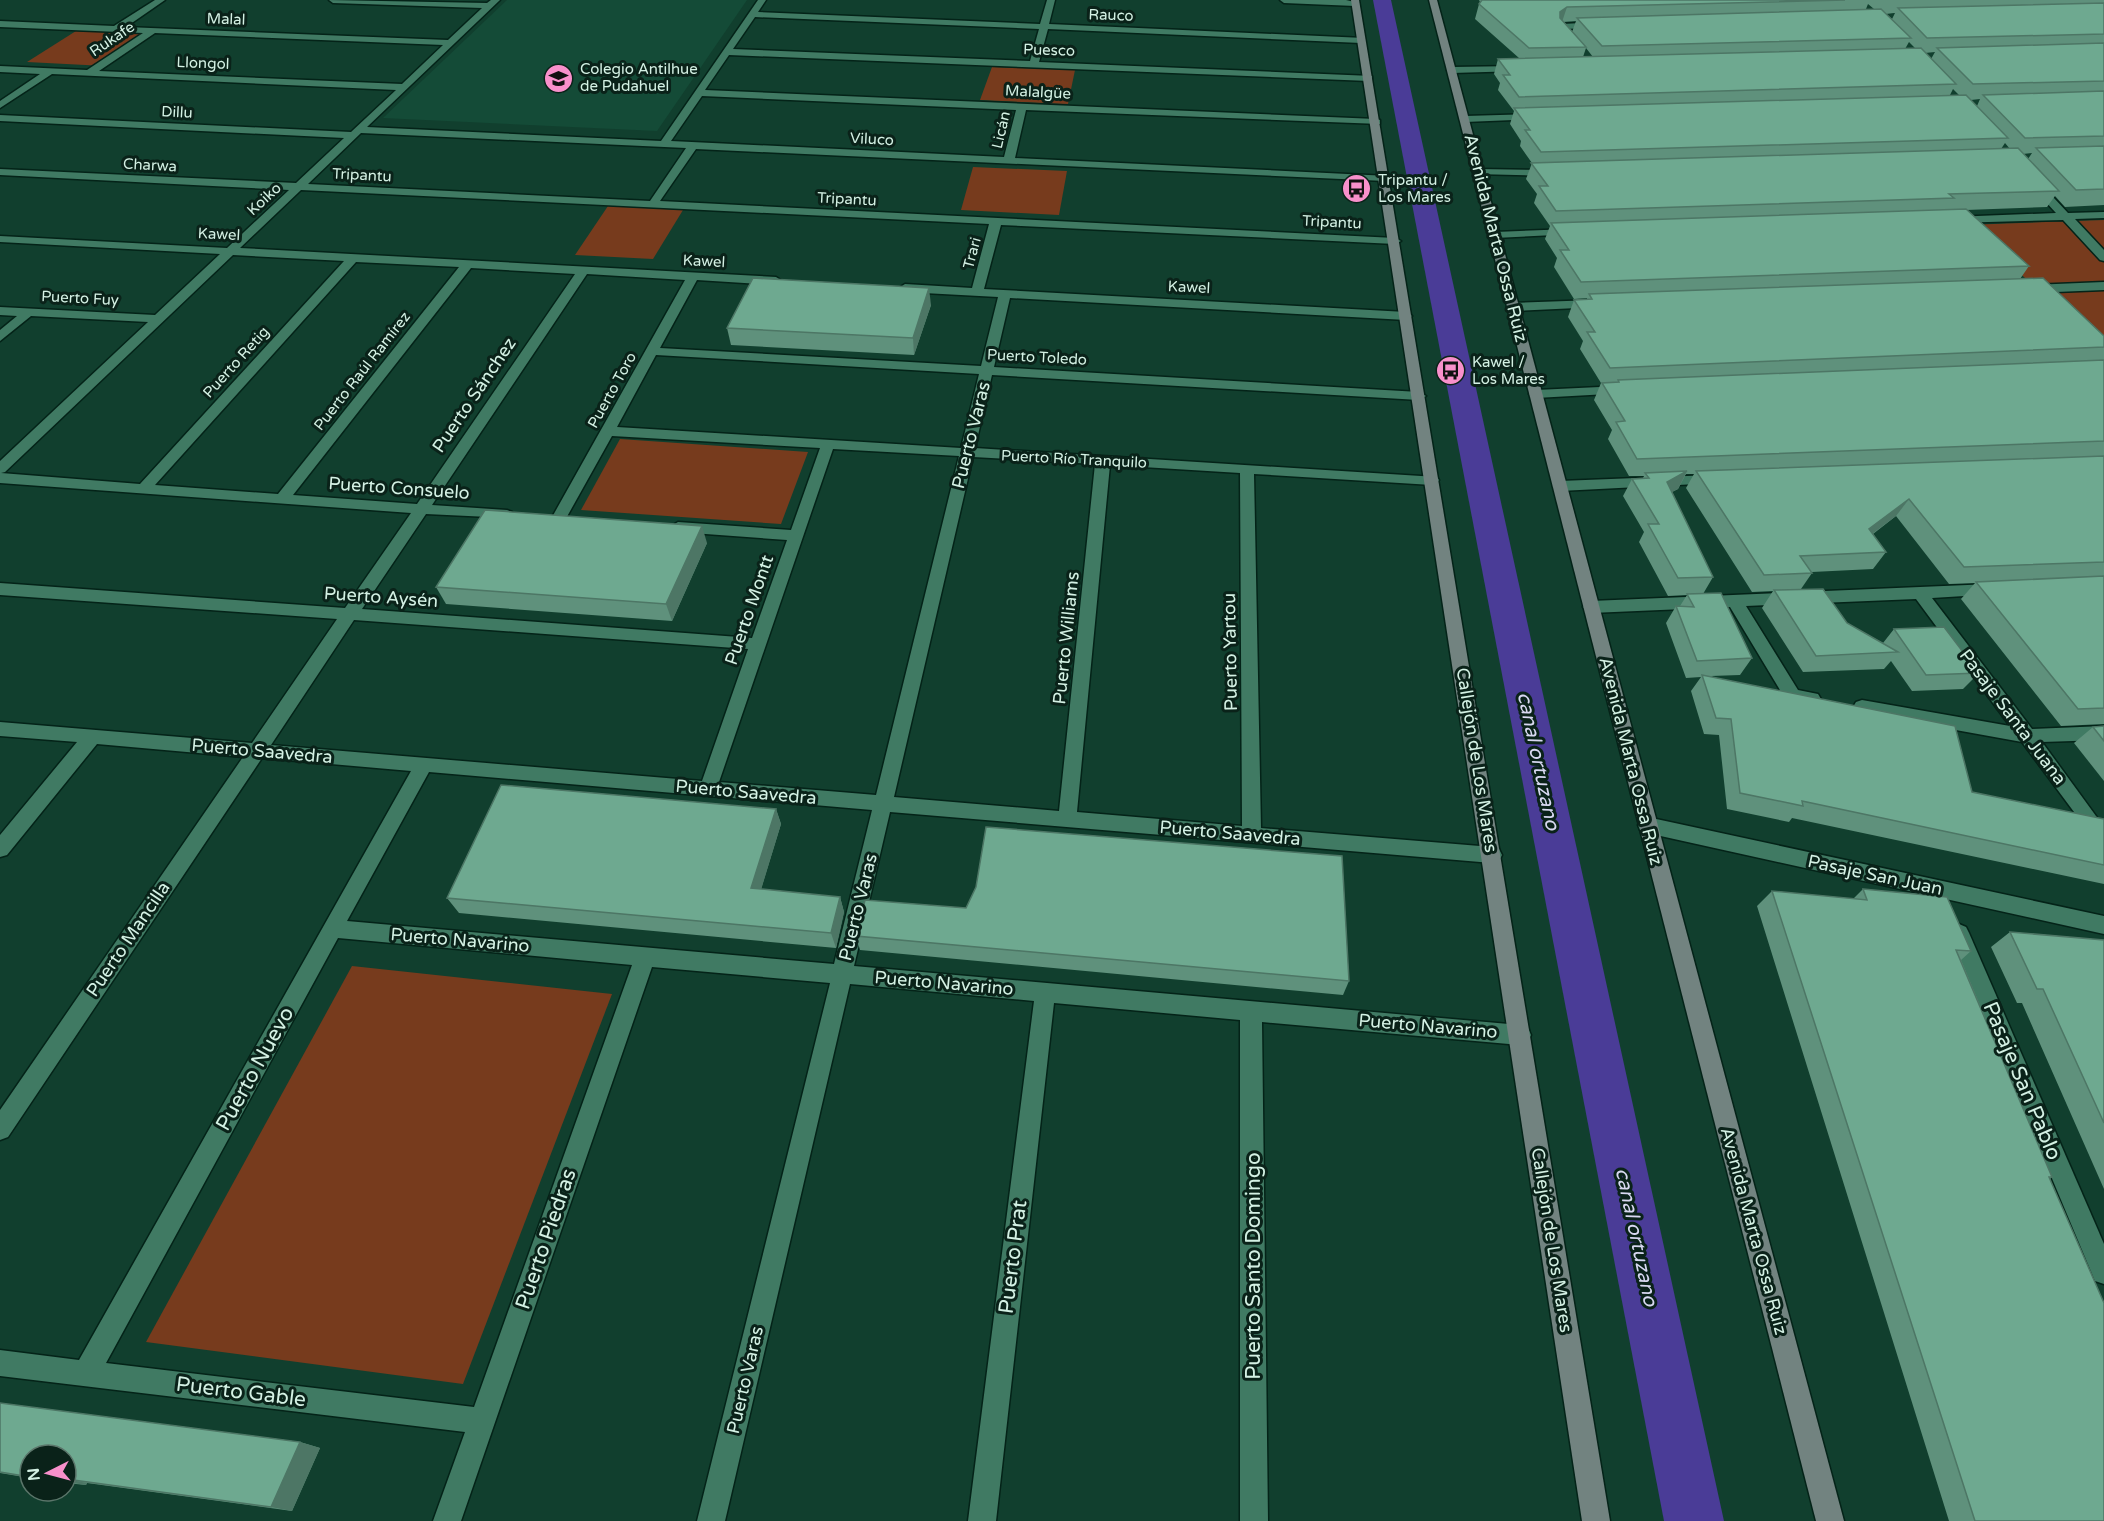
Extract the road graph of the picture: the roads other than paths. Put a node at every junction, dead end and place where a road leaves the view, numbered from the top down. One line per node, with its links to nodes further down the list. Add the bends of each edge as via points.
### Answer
1 (161, 0): 13 (street, Rukafe)
2 (333, 0): 8 (street)
3 (762, 0): 9 (street)
4 (1051, 0): 12 (street)
5 (1284, 0): 7 (street)
6 (1433, 0): 22 (street, Avenida Marta Ossa Ruiz)
7 (1355, 1): 15 (street, Callejón de Los Mares)
8 (493, 3): 16 (street, Koiko)
9 (752, 14): 12 (street, Rauco); 18 (street)
10 (0, 24): 13 (street, Malal)
11 (1606, 24): 17 (street, via 1562,27)
12 (1044, 26): 15 (street, Rauco); 19 (street)
13 (116, 29): 14 (street, Malal)
14 (152, 31): 16 (street, Malal); 24 (street, Rukafe)
15 (1361, 39): 25 (street, Callejón de Los Mares)
16 (451, 43): 26 (street, Koiko)
17 (1578, 49)
18 (727, 52): 19 (street, Puesco); 27 (street)
19 (1034, 64): 25 (street, Puesco)
20 (0, 69): 23 (street, Llongol)
21 (1524, 69): 22 (street)
22 (1452, 70): 32 (street, Avenida Marta Ossa Ruiz)
23 (50, 71): 24 (street, Llongol); 28 (street)
24 (89, 73): 26 (street, Llongol)
25 (1369, 78): 33 (street, Callejón de Los Mares)
26 (405, 87): 34 (street, Koiko)
27 (699, 93): 29 (street, Malalgüe); 35 (street)
28 (0, 105)
29 (1022, 107): 33 (street, Malalgüe); 37 (street, Licán)
30 (1549, 116): 32 (street)
31 (0, 118): 34 (street, Dillu)
32 (1465, 119): 39 (street, Avenida Marta Ossa Ruiz)
33 (1376, 122): 42 (street, Callejón de Los Mares)
34 (356, 133): 35 (street, Viluco); 43 (street, Koiko)
35 (664, 144): 36 (street, Viluco)
36 (693, 146): 37 (street, Viluco); 44 (street)
37 (1009, 160): 42 (street, Viluco)
38 (0, 172): 43 (street, Charwa)
39 (1479, 172): 40 (street); 50 (street, Avenida Marta Ossa Ruiz)
40 (1563, 172)
41 (2026, 175): 46 (street)
42 (1385, 178): 52 (street, Callejón de Los Mares)
43 (298, 187): 44 (street, Tripantu); 53 (street, Koiko)
44 (653, 204): 48 (street, Tripantu)
45 (2104, 215): 46 (street)
46 (2065, 216): 47 (street); 54 (street)
47 (1935, 220)
48 (996, 221): 52 (street, Tripantu); 63 (street, Trari)
49 (1578, 232): 50 (street)
50 (1495, 235): 66 (street, Avenida Marta Ossa Ruiz)
51 (0, 239): 53 (street, Kawel)
52 (1395, 241): 69 (street, Callejón de Los Mares)
53 (230, 251): 55 (street, Kawel); 70 (street, Koiko)
54 (2104, 257)
55 (353, 258): 56 (street, Kawel); 87 (street, Puerto Retig)
56 (468, 264): 57 (street, Kawel); 88 (street, Puerto Raúl Ramírez)
57 (583, 271): 58 (street, Kawel); 89 (street, Puerto Sánchez)
58 (693, 277): 59 (street, Kawel); 72 (street, Puerto Toro)
59 (788, 282)
60 (2104, 286): 62 (street)
61 (894, 288): 63 (street, Kawel)
62 (2021, 289)
63 (977, 292): 64 (street, Kawel)
64 (1005, 294): 69 (street, Kawel); 73 (street, Puerto Varas)
65 (1605, 303): 66 (street)
66 (1513, 307): 75 (street, Avenida Marta Ossa Ruiz)
67 (0, 310): 68 (street, Puerto Fuy)
68 (29, 312): 70 (street, Puerto Fuy); 71 (street)
69 (1406, 316): 76 (street, Callejón de Los Mares)
70 (159, 319): 81 (street, Koiko)
71 (0, 337)
72 (652, 351): 73 (street, Puerto Toledo); 77 (street, Puerto Toro)
73 (987, 370): 76 (street, Puerto Toledo); 79 (street, Puerto Varas)
74 (1641, 390): 75 (street)
75 (1536, 393): 86 (street, Avenida Marta Ossa Ruiz)
76 (1419, 396): 84 (street, Callejón de Los Mares)
77 (608, 431): 78 (street, Puerto Río Tranquilo); 91 (street, Puerto Toro)
78 (828, 444): 79 (street, Puerto Río Tranquilo); 93 (street, Puerto Montt)
79 (967, 452): 80 (street, Puerto Río Tranquilo); 110 (street, Puerto Varas)
80 (1103, 461): 82 (street, Puerto Río Tranquilo); 111 (street, Puerto Williams)
81 (0, 469)
82 (1247, 469): 84 (street, Puerto Río Tranquilo); 113 (street, Puerto Yartou)
83 (0, 478): 87 (street, Puerto Consuelo)
84 (1432, 480): 116 (street, Callejón de Los Mares)
85 (1722, 480): 86 (street)
86 (1560, 486): 98 (street, Avenida Marta Ossa Ruiz)
87 (143, 489): 88 (street, Puerto Consuelo)
88 (282, 499): 89 (street, Puerto Consuelo)
89 (421, 509): 90 (street, Puerto Consuelo); 99 (street, Puerto Sánchez)
90 (525, 516)
91 (559, 519)
92 (665, 526): 93 (street)
93 (795, 536): 100 (street, Puerto Montt)
94 (0, 589): 99 (street, Puerto Aysén)
95 (2012, 589): 96 (street)
96 (1920, 593): 97 (street); 105 (street, Pasaje Santa Juana)
97 (1735, 601): 98 (street); 101 (street, via 1792,695)
98 (1591, 607): 112 (street, Avenida Marta Ossa Ruiz)
99 (349, 614): 100 (street, Puerto Aysén); 107 (street, Puerto Sánchez)
100 (758, 644): 109 (street, Puerto Montt)
101 (1827, 701)
102 (1851, 705): 105 (street)
103 (0, 729): 106 (street, Puerto Saavedra)
104 (2104, 733): 105 (street)
105 (2027, 736): 114 (street, Pasaje Santa Juana)
106 (92, 737): 107 (street, Puerto Saavedra); 115 (street)
107 (257, 750): 108 (street, Puerto Saavedra); 125 (street, Puerto Mancilla)
108 (424, 765): 109 (street, Puerto Saavedra); 119 (street, Puerto Nuevo)
109 (708, 789): 110 (street, Puerto Saavedra)
110 (883, 804): 111 (street, Puerto Saavedra); 121 (street, Puerto Varas)
111 (1067, 819): 113 (street, Puerto Saavedra)
112 (1647, 825): 117 (street, Pasaje San Juan); 135 (street, Avenida Marta Ossa Ruiz)
113 (1252, 835): 116 (street, Puerto Saavedra)
114 (2104, 843)
115 (0, 849)
116 (1492, 855): 124 (street, Callejón de Los Mares)
117 (1948, 904): 118 (street, Pasaje San Juan); 126 (street, Pasaje San Pablo)
118 (2104, 926)
119 (333, 929): 120 (street, Puerto Navarino); 128 (street, Puerto Nuevo)
120 (645, 957): 121 (street, Puerto Navarino); 129 (street, Puerto Piedras)
121 (842, 974): 122 (street, Puerto Navarino); 131 (street, Puerto Varas)
122 (1045, 993): 123 (street, Puerto Navarino); 132 (street, Puerto Prat)
123 (1251, 1011): 124 (street, Puerto Navarino); 133 (street, Puerto Santo Domingo)
124 (1520, 1035): 134 (street, Callejón de Los Mares)
125 (0, 1129)
126 (2104, 1272)
127 (0, 1363): 128 (street, Puerto Gable)
128 (86, 1373): 129 (street, Puerto Gable)
129 (483, 1420): 130 (street, Puerto Piedras)
130 (447, 1521)
131 (711, 1521)
132 (981, 1521)
133 (1254, 1521)
134 (1596, 1521)
135 (1830, 1521)

